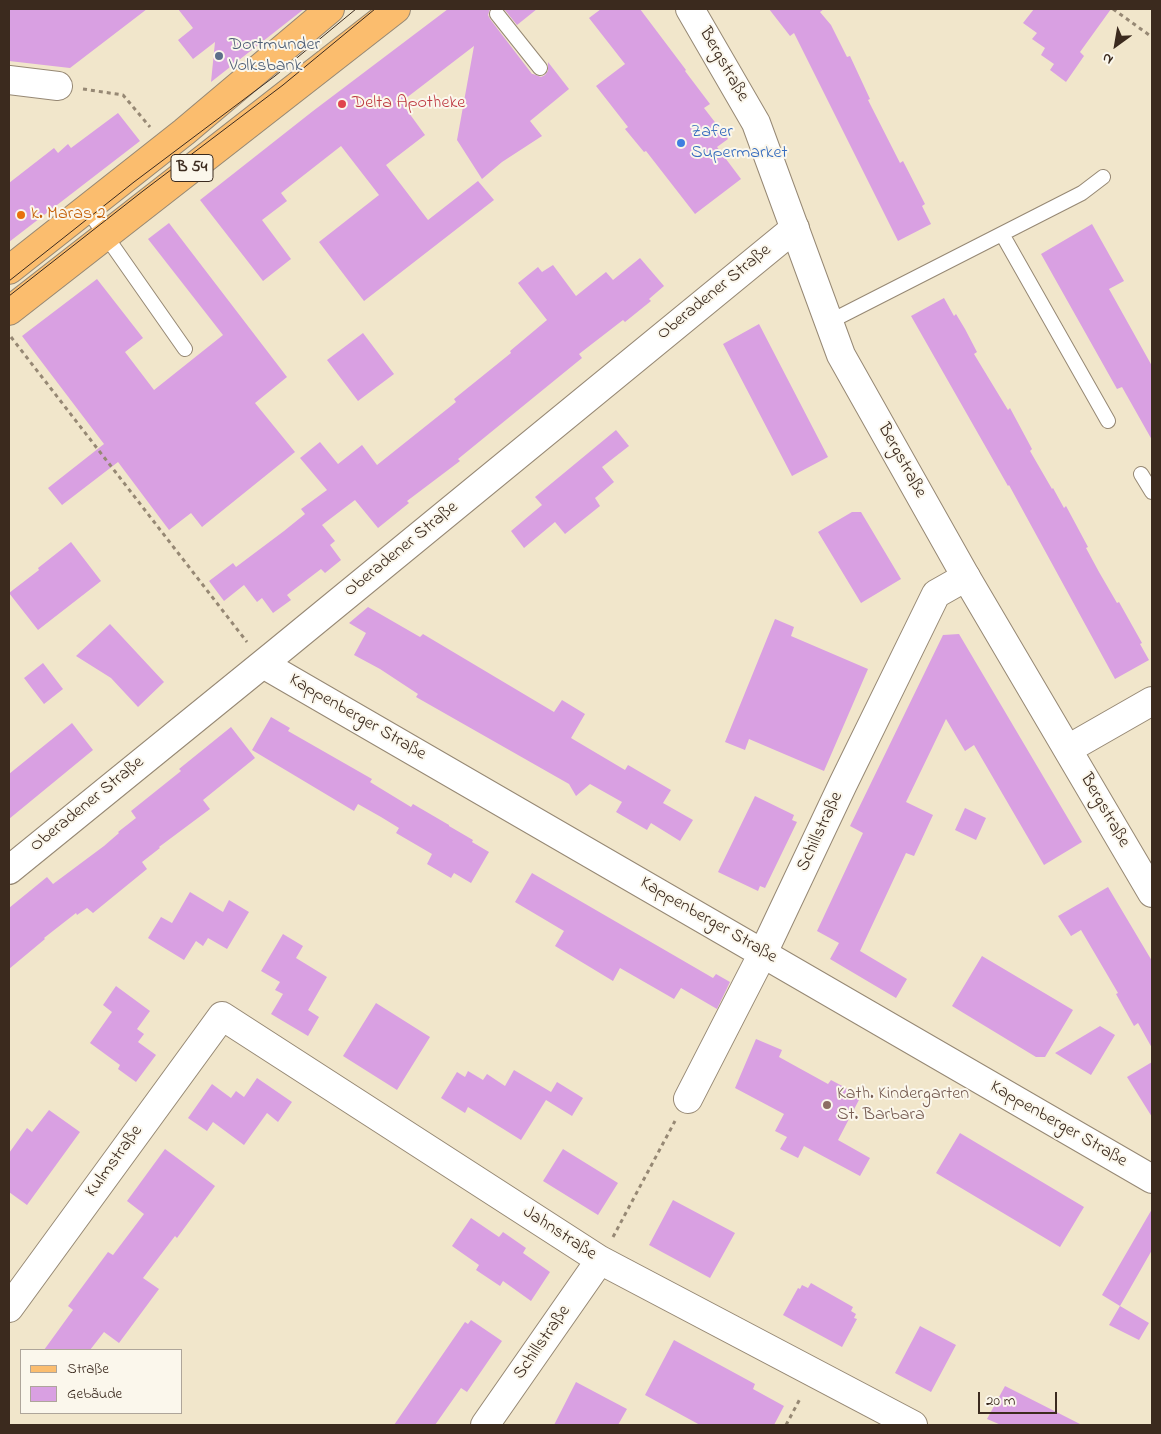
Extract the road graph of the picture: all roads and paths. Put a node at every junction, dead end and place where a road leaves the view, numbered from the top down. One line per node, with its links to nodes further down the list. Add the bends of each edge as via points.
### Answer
1 (330, 9): 12 (main road, B 54)
2 (396, 9): 15 (main road, B 54)
3 (690, 9): 13 (street, Bergstraße, via 756,123)
4 (1114, 9): 6 (path)
5 (497, 14): 7 (lane)
6 (1152, 37)
7 (540, 68)
8 (9, 80): 9 (street)
9 (58, 86): 10 (path, via 123,95)
10 (152, 129)
11 (1103, 177): 14 (lane, via 1082,193)
12 (87, 209): 15 (lane); 16 (main road, B 54)
13 (795, 228): 18 (street, Bergstraße); 25 (street, Oberadener Straße)
14 (1002, 234): 18 (lane); 21 (lane)
15 (106, 235): 17 (main road, B 54); 20 (lane)
16 (9, 270)
17 (9, 311)
18 (829, 322): 24 (street, Bergstraße, via 841,355)
19 (9, 334): 25 (path)
20 (185, 349)
21 (1108, 421)
22 (1141, 474): 23 (lane)
23 (1152, 492)
24 (966, 577): 27 (street, Bergstraße); 30 (street, Schillstraße, via 936,594)
25 (263, 664): 28 (street, Oberadener Straße); 30 (street, Kappenberger Straße)
26 (1152, 701): 27 (street)
27 (1068, 749): 29 (street, Bergstraße)
28 (9, 870)
29 (1152, 893)
30 (763, 953): 32 (street, Schillstraße); 33 (street, Kappenberger Straße)
31 (222, 1016): 34 (street, Jahnstraße); 35 (street, Kulmstraße)
32 (688, 1099): 34 (path)
33 (1152, 1179)
34 (600, 1260): 36 (street, Jahnstraße); 37 (street, Schillstraße)
35 (9, 1308)
36 (814, 1373): 38 (path); 39 (street, Jahnstraße)
37 (485, 1425)
38 (786, 1425)
39 (913, 1425)

